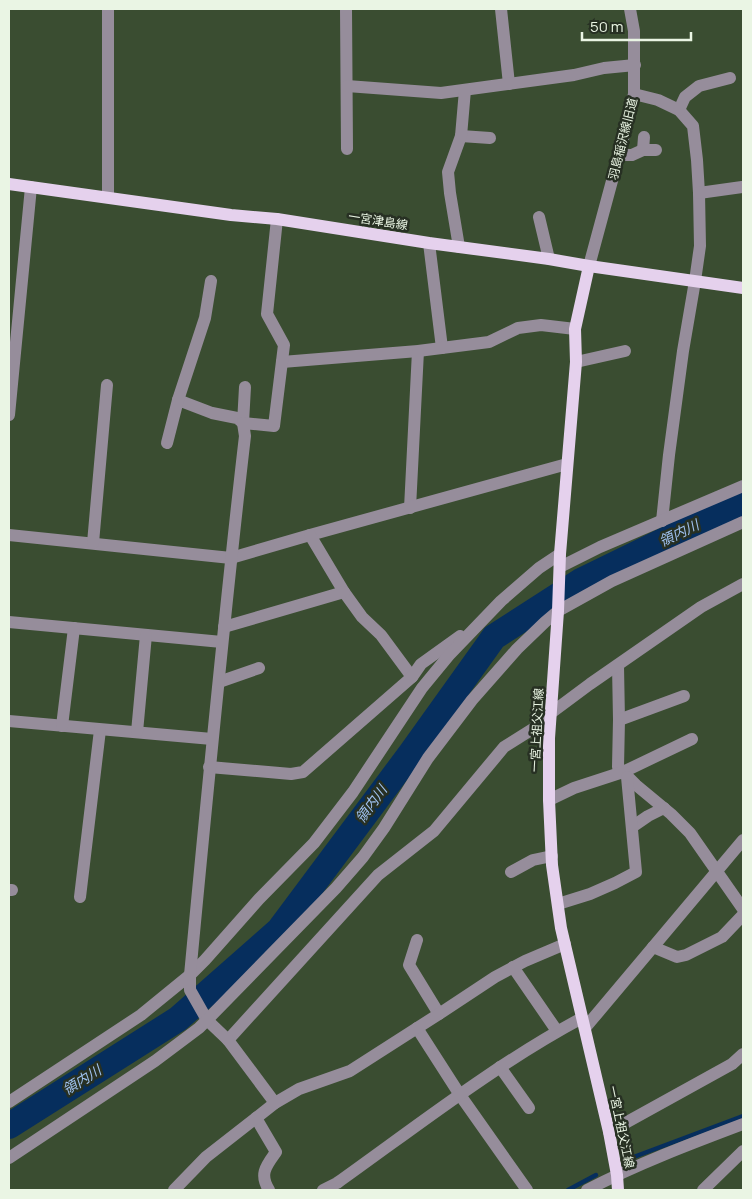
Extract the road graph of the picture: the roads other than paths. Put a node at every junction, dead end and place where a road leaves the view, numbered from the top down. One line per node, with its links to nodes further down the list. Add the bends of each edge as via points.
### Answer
1 (108, 9): 21 (street)
2 (346, 9): 8 (street)
3 (501, 9): 7 (street)
4 (630, 9): 5 (street, 羽島稲沢線旧道)
5 (635, 65): 7 (street); 10 (street, 羽島稲沢線旧道)
6 (730, 78): 11 (street, via 699,86 685,97)
7 (508, 84): 9 (street)
8 (347, 86): 9 (street, via 441,93); 15 (street)
9 (465, 90): 12 (street)
10 (634, 94): 11 (street); 16 (street, 羽島稲沢線旧道)
11 (679, 110): 20 (street, via 693,126)
12 (461, 136): 14 (street); 25 (street, via 448,172)
13 (644, 137): 16 (street, via 649,150 632,156)
14 (490, 138)
15 (347, 149)
16 (620, 155): 27 (street, 羽島稲沢線旧道)
17 (9, 184): 18 (main road, 一宮津島線)
18 (31, 187): 21 (main road, 一宮津島線); 40 (street)
19 (742, 187): 20 (street)
20 (699, 193): 29 (street, via 700,246)
21 (108, 197): 23 (main road, 一宮津島線)
22 (539, 217): 26 (street)
23 (277, 219): 24 (main road, 一宮津島線); 35 (street, via 267,314 284,345)
24 (429, 243): 25 (main road, 一宮津島線); 32 (street)
25 (458, 247): 26 (main road, 一宮津島線)
26 (549, 259): 27 (main road, 一宮津島線)
27 (589, 266): 29 (main road, 一宮津島線); 31 (main road, 一宮上祖父江線)
28 (211, 281): 39 (street, via 205,318)
29 (695, 281): 30 (main road, 一宮津島線); 46 (street)
30 (743, 288)
31 (576, 329): 32 (street, via 541,325 518,328 489,342); 36 (main road, 一宮上祖父江線)
32 (442, 348): 33 (street)
33 (418, 351): 35 (street); 45 (street)
34 (625, 351): 36 (street)
35 (282, 362): 41 (street, via 274,426)
36 (576, 362): 43 (main road, 一宮上祖父江線)
37 (107, 385): 50 (street)
38 (246, 387): 41 (street)
39 (178, 400): 41 (street, via 212,413 237,418); 42 (street)
40 (9, 415)
41 (243, 423): 52 (street, via 245,436)
42 (167, 443)
43 (567, 464): 45 (street); 51 (main road, 一宮上祖父江線)
44 (743, 486): 46 (street)
45 (410, 508): 49 (street)
46 (662, 521): 53 (street)
47 (743, 522): 56 (street)
48 (9, 535): 50 (street)
49 (310, 535): 52 (street); 55 (street)
50 (93, 544): 52 (street)
51 (560, 554): 53 (main road, 一宮上祖父江線); 57 (street, via 539,568)
52 (231, 558): 59 (street)
53 (560, 569): 56 (main road, 一宮上祖父江線)
54 (743, 584): 63 (street, via 701,607)
55 (344, 592): 59 (street); 65 (street)
56 (558, 608): 68 (main road, 一宮上祖父江線); 95 (street, via 472,700 428,758 363,857)
57 (486, 616): 65 (street, via 421,664); 93 (street, via 422,688 353,792 314,843)
58 (9, 622): 60 (street)
59 (224, 627): 62 (street)
60 (74, 628): 61 (street); 71 (street)
61 (146, 635): 62 (street); 73 (street)
62 (222, 642): 66 (street)
63 (618, 666): 68 (street); 69 (street)
64 (259, 668): 66 (street)
65 (412, 677): 76 (street, via 303,772 291,774)
66 (219, 682): 74 (street)
67 (684, 696): 69 (street)
68 (551, 713): 78 (main road, 一宮上祖父江線); 99 (street, via 539,725 504,747 434,831 378,875)
69 (619, 720): 77 (street, via 618,767)
70 (9, 721): 71 (street)
71 (62, 726): 72 (street)
72 (100, 730): 73 (street); 85 (street)
73 (136, 732): 74 (street)
74 (212, 739): 76 (street)
75 (692, 739): 77 (street)
76 (209, 767): 93 (street)
77 (625, 774): 78 (street, via 574,788); 79 (street); 80 (street)
78 (548, 800): 82 (main road, 一宮上祖父江線)
79 (664, 808): 80 (street); 83 (street, via 690,833)
80 (632, 827): 86 (street, via 636,872 590,894)
81 (743, 840): 83 (street)
82 (552, 856): 84 (street, via 533,860); 86 (main road, 一宮上祖父江線)
83 (717, 871): 87 (street); 91 (street)
84 (511, 872)
85 (80, 897)
86 (558, 904): 90 (main road, 一宮上祖父江線)
87 (743, 909)
88 (743, 915): 91 (street, via 722,937 686,955 677,957)
89 (417, 940): 94 (street, via 409,965)
90 (565, 944): 92 (street); 96 (main road, 一宮上祖父江線)
91 (653, 946): 96 (street)
92 (513, 967): 94 (street); 98 (street)
93 (190, 975): 95 (street, via 190,990); 103 (street, via 141,1015)
94 (439, 1014): 97 (street)
95 (206, 1019): 99 (street); 110 (street, via 199,1028 154,1061)
96 (584, 1023): 98 (street); 108 (main road, 一宮上祖父江線)
97 (417, 1028): 102 (street); 104 (street, via 350,1071 299,1089)
98 (557, 1031): 101 (street)
99 (228, 1040): 104 (street)
100 (743, 1054): 108 (street, via 732,1064)
101 (500, 1067): 102 (street); 105 (street)
102 (460, 1095): 114 (street); 115 (street)
103 (9, 1102)
104 (275, 1103): 106 (street)
105 (529, 1108)
106 (256, 1118): 112 (street, via 206,1157); 113 (street, via 276,1152 265,1168 264,1182)
107 (743, 1124): 111 (street)
108 (609, 1132): 111 (main road, 一宮上祖父江線)
109 (743, 1151): 118 (street)
110 (9, 1158)
111 (617, 1175): 116 (street); 117 (main road, 一宮上祖父江線)
112 (174, 1190)
113 (269, 1190)
114 (323, 1190)
115 (527, 1190)
116 (587, 1190)
117 (618, 1190)
118 (702, 1190)

